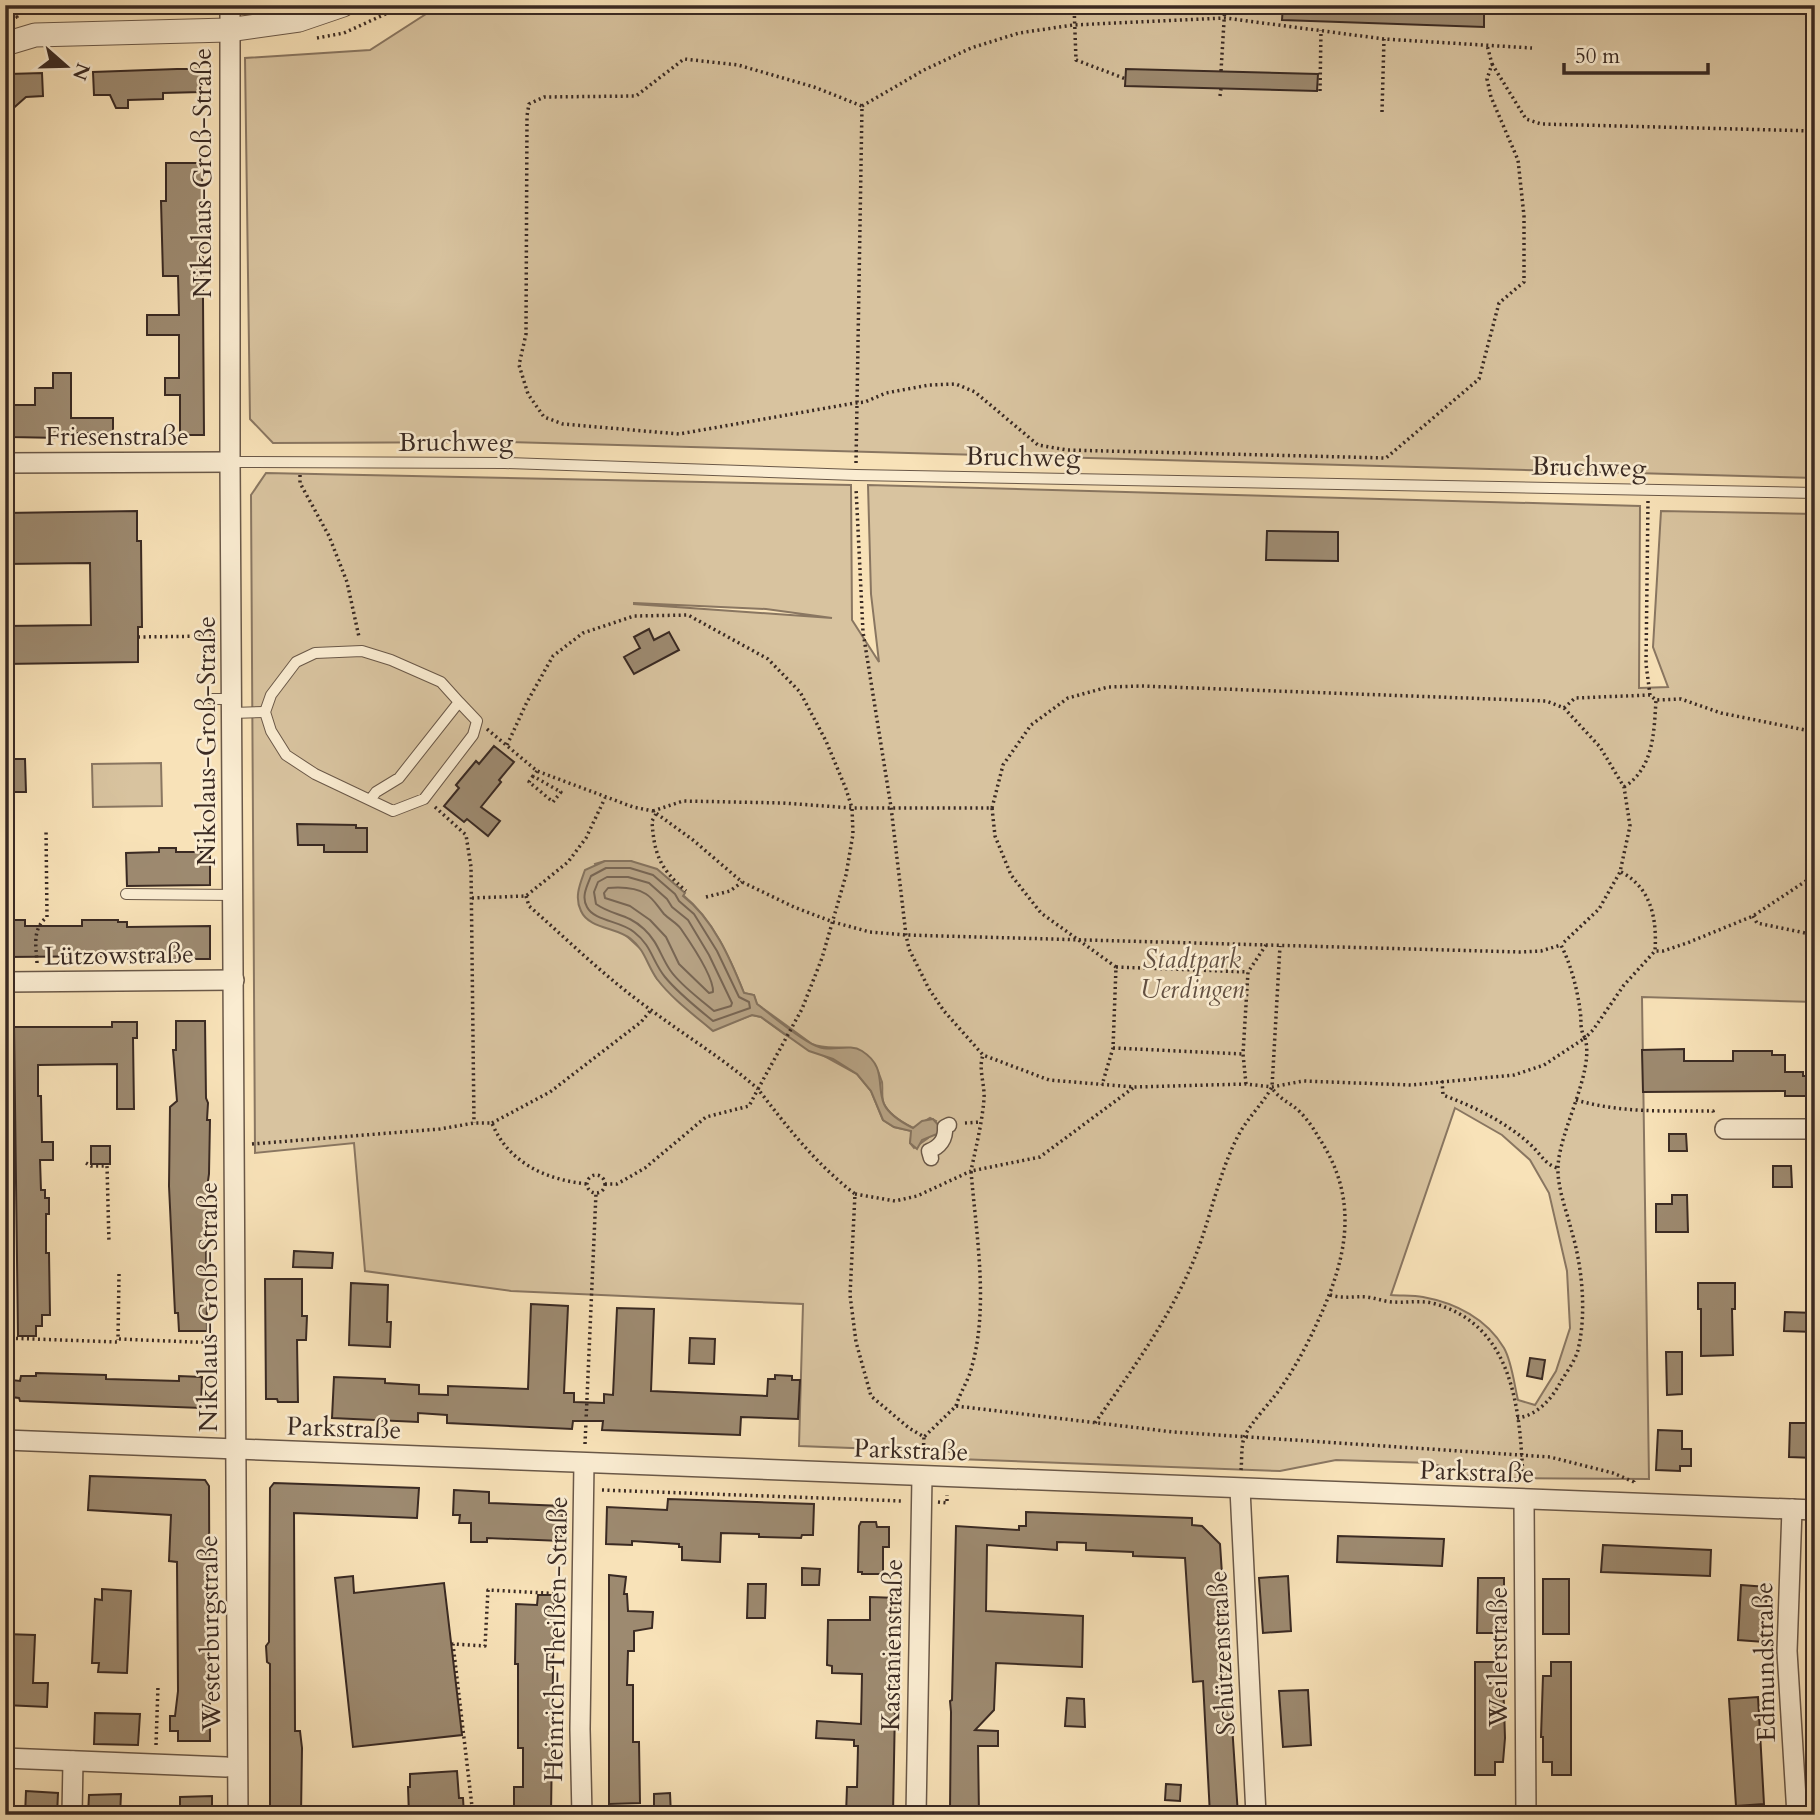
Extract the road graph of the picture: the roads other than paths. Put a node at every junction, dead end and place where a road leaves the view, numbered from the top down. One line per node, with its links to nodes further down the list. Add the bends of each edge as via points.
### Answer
1 (230, 5): 3 (street, Nikolaus-Groß-Straße)
2 (343, 5): 3 (street, via 299,20)
3 (228, 30): 4 (street, via 35,36); 5 (street, Nikolaus-Groß-Straße)
4 (5, 44)
5 (230, 462): 6 (street, Friesenstraße); 7 (lane, Bruchweg, via 505,463 856,475); 9 (street, Nikolaus-Groß-Straße, via 231,636)
6 (5, 463)
7 (1815, 493)
8 (459, 702): 10 (lane, via 441,682 391,660 362,652 315,653 296,662 271,695); 11 (lane, via 399,778); 11 (lane, via 477,722 473,735 424,799 393,811)
9 (225, 704): 10 (lane); 13 (street, Nikolaus-Groß-Straße)
10 (265, 712): 11 (lane, via 286,755)
11 (370, 800)
12 (125, 894): 13 (lane)
13 (233, 895): 14 (street, Nikolaus-Groß-Straße)
14 (234, 980): 15 (street, Lützowstraße); 21 (street, Nikolaus-Groß-Straße)
15 (5, 982)
16 (951, 1124): 19 (street, via 945,1127 941,1143 929,1151)
17 (1725, 1129): 18 (street)
18 (1815, 1129)
19 (931, 1158)
20 (5, 1440): 21 (street, Parkstraße)
21 (234, 1450): 22 (street, Parkstraße); 32 (street, Westerburgstraße)
22 (584, 1463): 23 (street, Parkstraße); 33 (street, Heinrich-Theißen-Straße)
23 (922, 1477): 24 (street, Parkstraße); 34 (street, Kastanienstraße)
24 (1240, 1489): 25 (street, Parkstraße); 35 (street, Schützenstraße)
25 (1524, 1500): 26 (street, Parkstraße); 36 (street, Weilerstraße)
26 (1792, 1509): 27 (street, Parkstraße); 37 (street, Edmundstraße, via 1787,1651)
27 (1815, 1510)
28 (5, 1758): 29 (street)
29 (73, 1761): 30 (street); 31 (street)
30 (226, 1767)
31 (72, 1815)
32 (237, 1815)
33 (582, 1815)
34 (916, 1815)
35 (1256, 1815)
36 (1526, 1815)
37 (1797, 1815)

